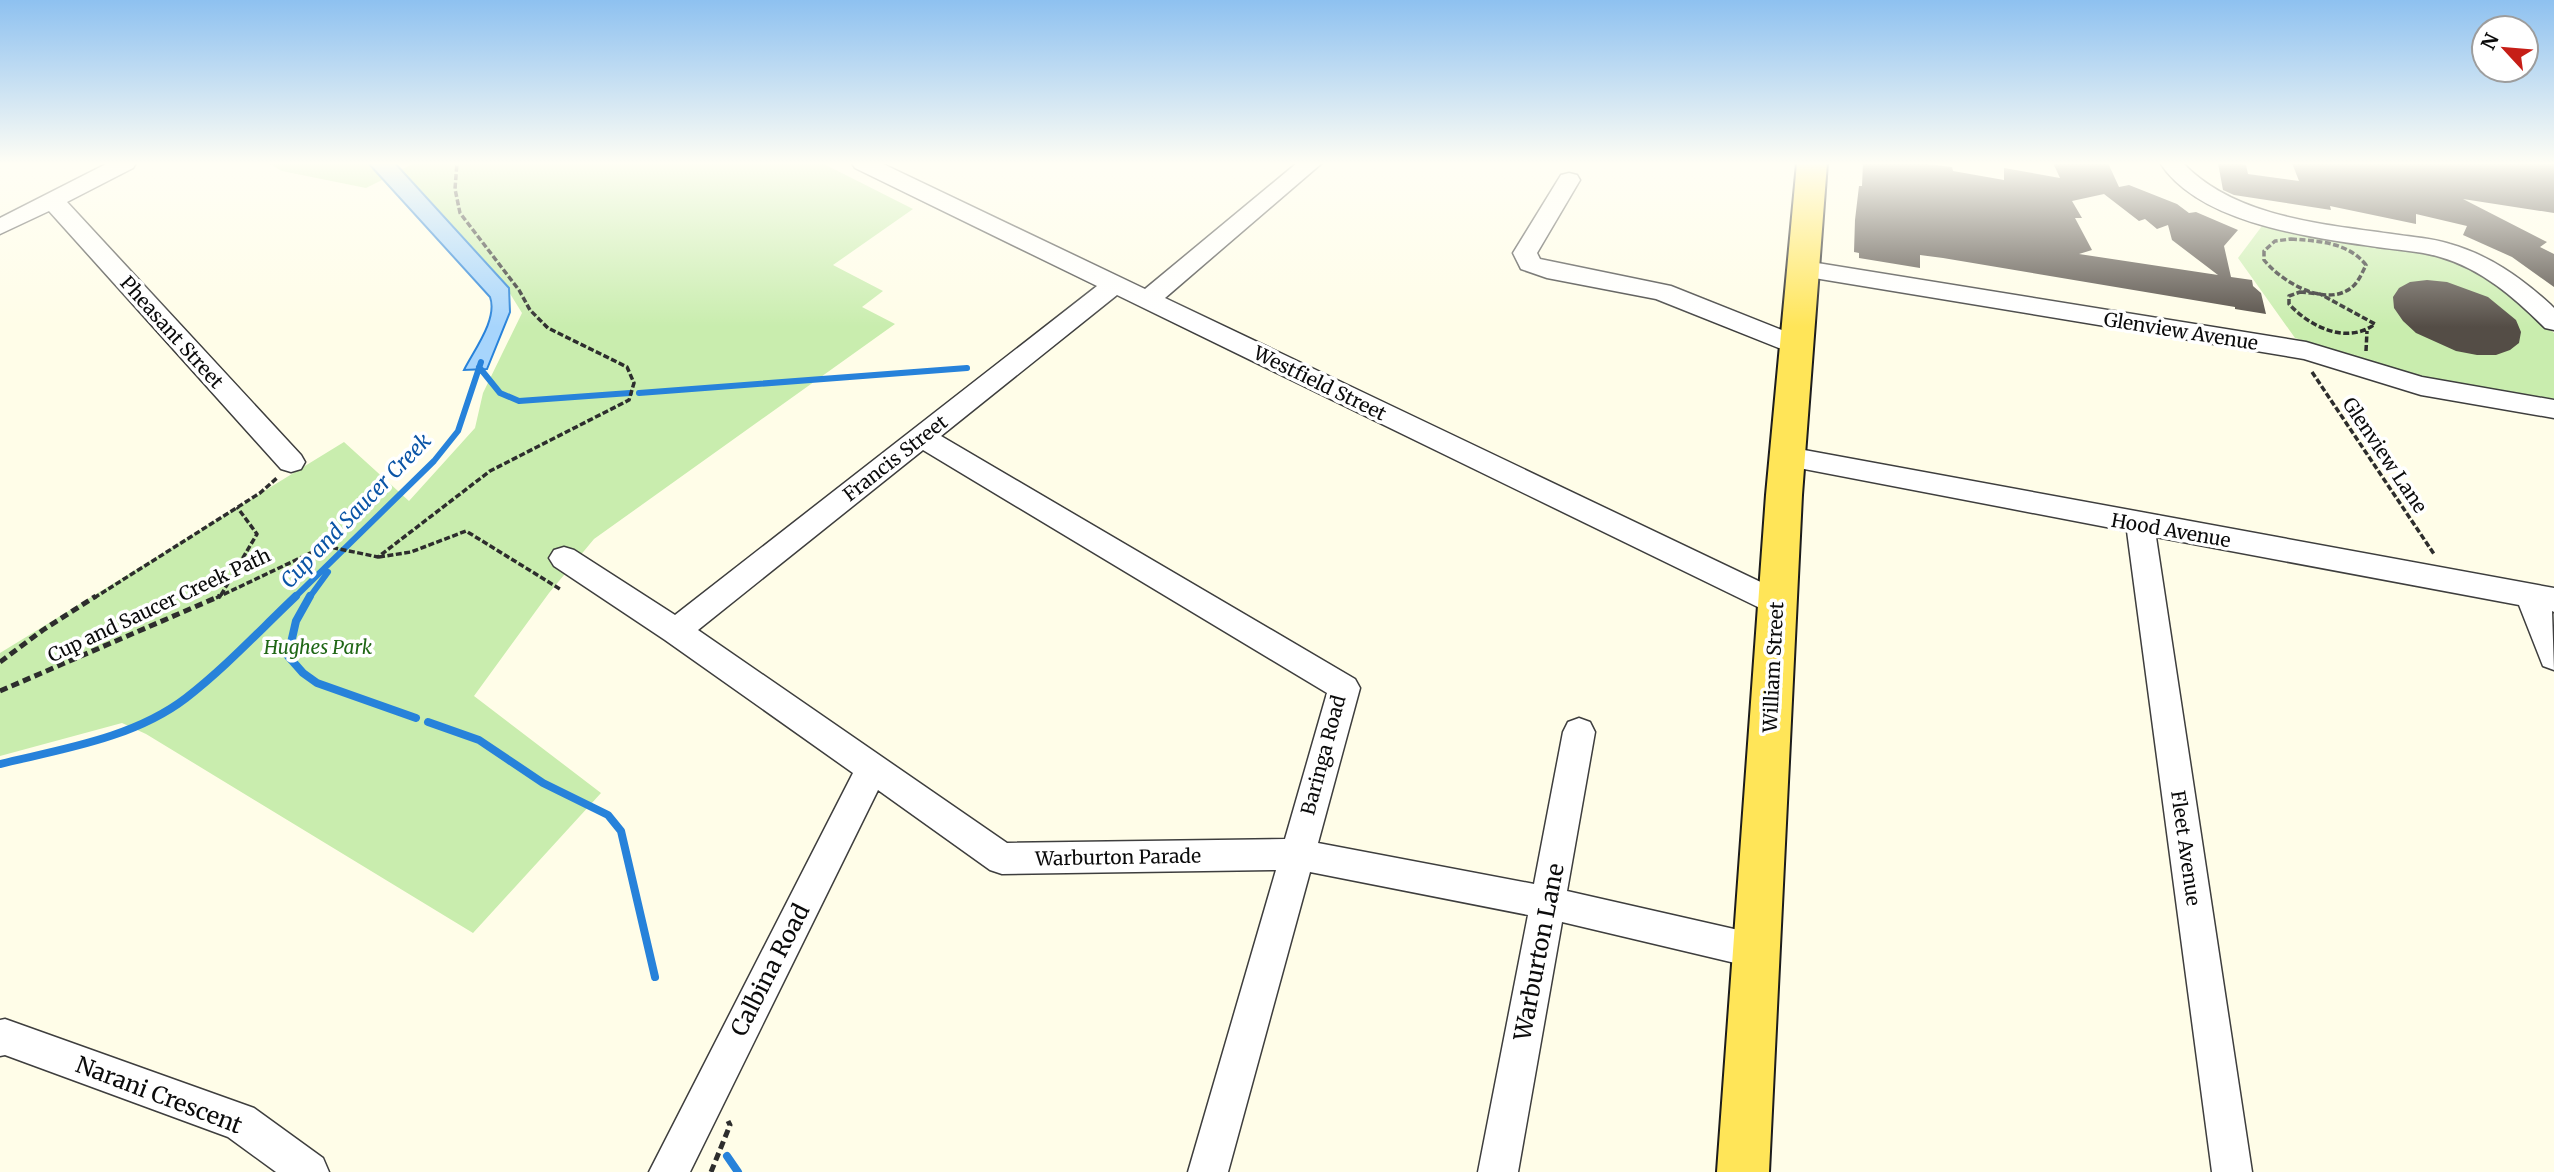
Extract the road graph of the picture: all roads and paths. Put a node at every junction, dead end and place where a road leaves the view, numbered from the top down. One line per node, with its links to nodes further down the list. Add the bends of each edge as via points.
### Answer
1 (19, 218): 9 (street)
2 (68, 218): 22 (street, Pheasant Street)
3 (464, 218): 26 (path, via 548,328 627,367 634,376 632,397 490,471)
4 (976, 218): 11 (street, Westfield Street)
5 (1243, 218): 13 (street)
6 (1546, 218): 16 (street, via 1525,253 1530,264 1662,292)
7 (1806, 218): 10 (main road, William Street)
8 (2260, 218): 14 (street, via 2464,256 2515,285)
9 (0, 227)
10 (1805, 269): 16 (main road, William Street); 19 (street, Glenview Avenue, via 2306,351 2421,386)
11 (1114, 285): 13 (street, Westfield Street); 20 (street, Francis Street)
12 (2320, 294): 12 (path, via 2274,273 2264,260 2267,247 2281,240 2305,240 2340,247 2364,260 2366,265 2351,289); 15 (path, via 2375,324); 15 (path, via 2295,293 2288,301 2299,315 2323,328)
13 (1148, 299): 31 (street, Westfield Street)
14 (2554, 321)
15 (2367, 331): 17 (path)
16 (1798, 345): 21 (main road, William Street)
17 (2366, 356)
18 (2311, 371): 25 (path, Glenview Lane)
19 (2554, 409)
20 (922, 437): 32 (street, Francis Street); 38 (street, Baringa Road, via 1344,688)
21 (1788, 457): 24 (street, Hood Avenue); 31 (main road, William Street)
22 (291, 462): 23 (path, via 275,481)
23 (237, 507): 29 (path, via 257,534); 34 (path)
24 (2140, 524): 30 (street, Hood Avenue); 47 (street, Fleet Avenue)
25 (2435, 554)
26 (378, 557): 28 (path, via 411,552 466,531); 29 (path, Cup and Saucer Creek Path, via 330,547 293,559)
27 (564, 558): 32 (street, Warburton Parade)
28 (560, 589)
29 (220, 596): 35 (path, Cup and Saucer Creek Path)
30 (2543, 598): 33 (street)
31 (1777, 603): 40 (main road, William Street)
32 (676, 631): 37 (street, Warburton Parade)
33 (2554, 657)
34 (0, 662)
35 (0, 691)
36 (1579, 732): 39 (street, Warburton Lane)
37 (872, 768): 38 (street, Warburton Parade, via 1002,859); 43 (street, Calbina Road)
38 (1296, 854): 39 (street, Warburton Parade); 44 (street, Baringa Road)
39 (1548, 903): 40 (street, Warburton Parade); 45 (street, Warburton Lane)
40 (1756, 951): 46 (main road, William Street)
41 (0, 1038): 42 (street, Narani Crescent, via 240,1122)
42 (309, 1172)
43 (669, 1172)
44 (1208, 1172)
45 (1498, 1172)
46 (1743, 1172)
47 (2232, 1172)

